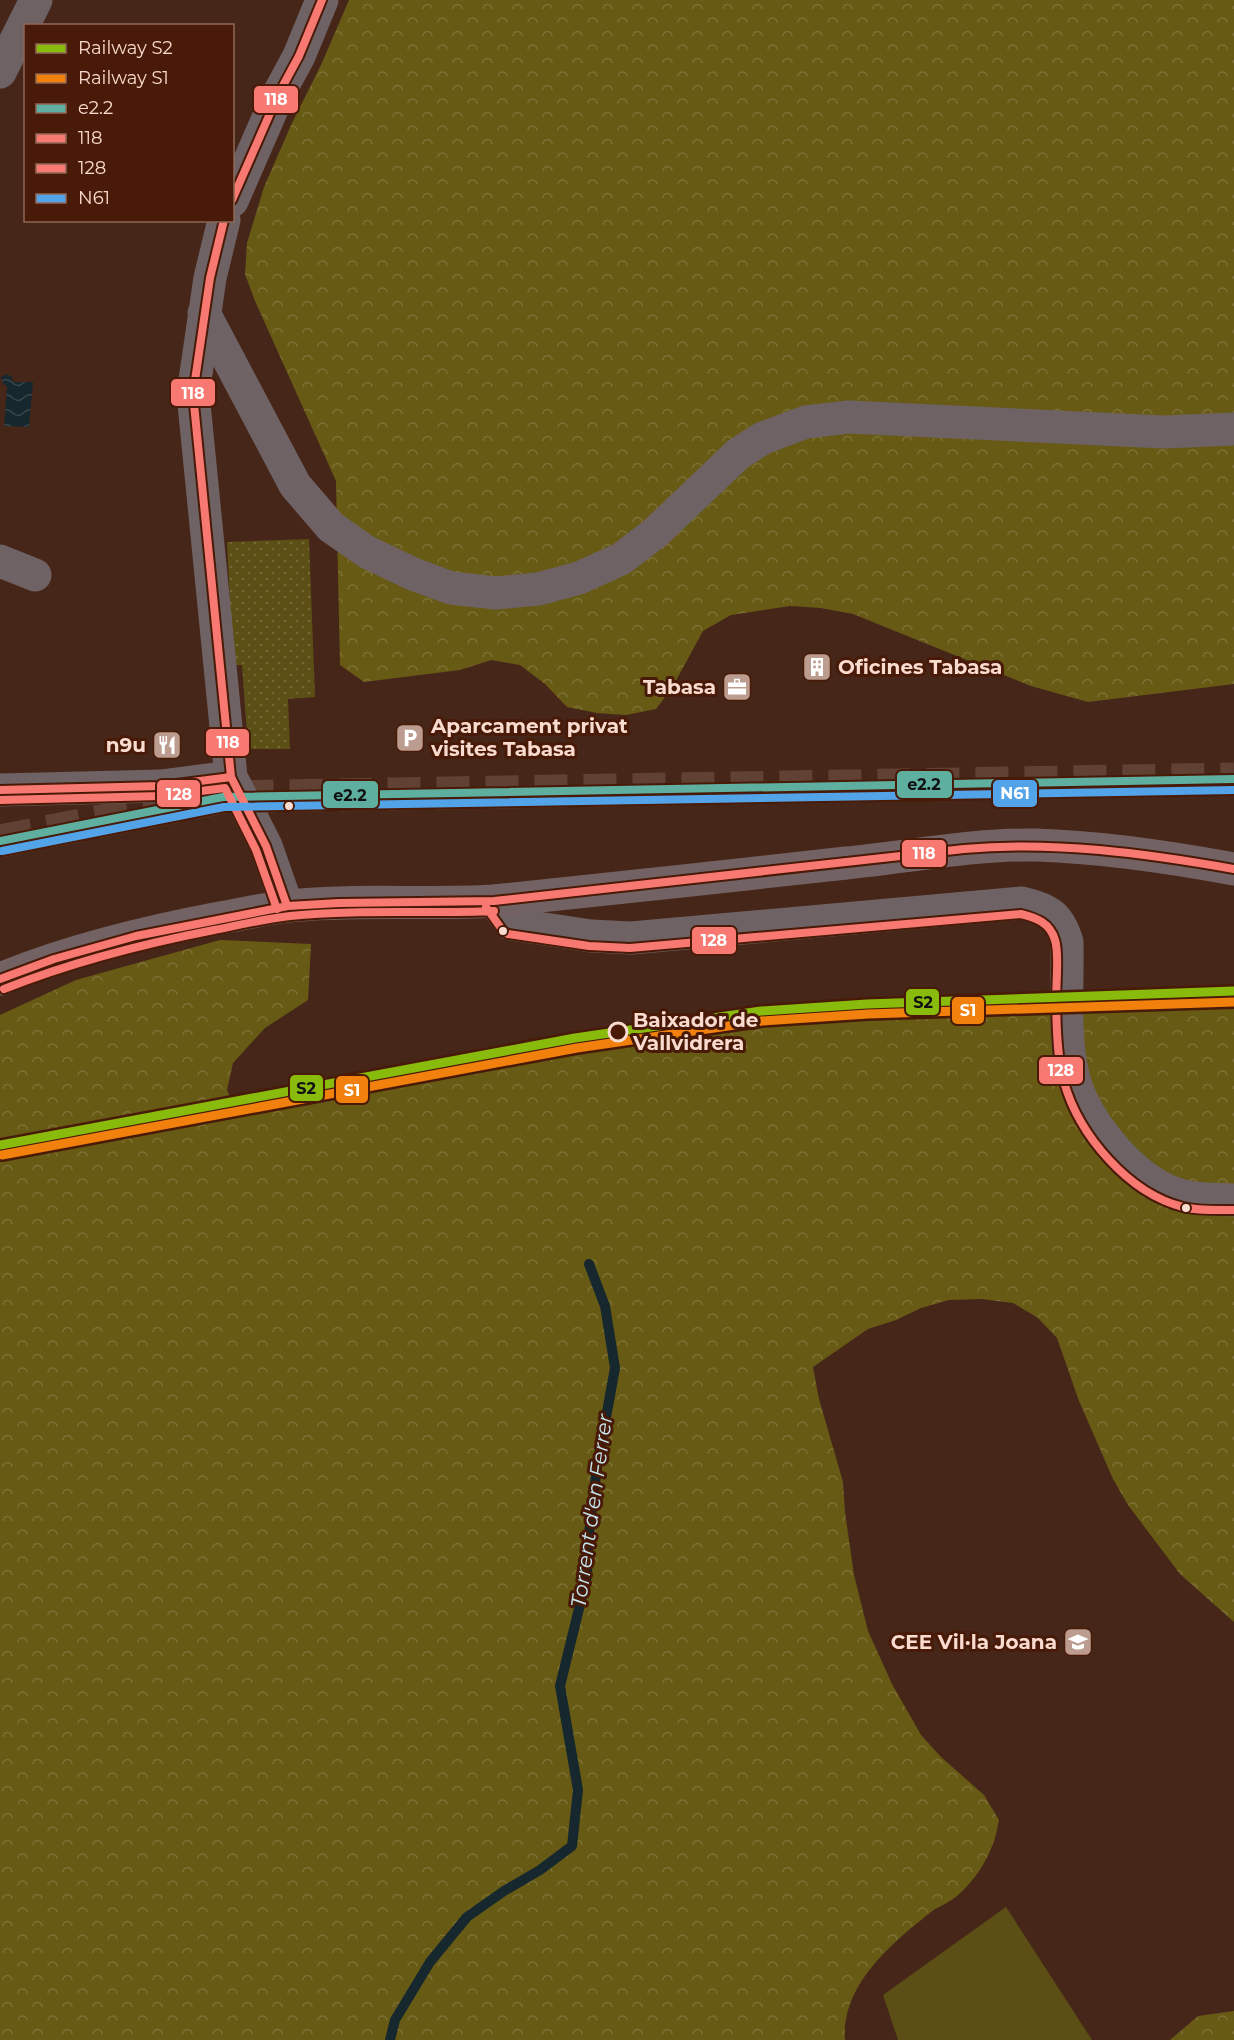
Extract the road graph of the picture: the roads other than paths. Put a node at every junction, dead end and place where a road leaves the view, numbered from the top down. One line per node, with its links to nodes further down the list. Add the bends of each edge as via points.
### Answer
1 (36, 0): 3 (street)
2 (322, 0): 4 (street)
3 (0, 72)
4 (234, 196)
5 (224, 222): 6 (street)
6 (204, 313): 7 (street, via 295,485 331,527 367,552 451,588 496,593 538,589 621,559 655,533 738,454 770,434 806,422 849,417 1164,432); 10 (street, via 193,394)
7 (1234, 429)
8 (0, 561): 9 (street)
9 (35, 575)
10 (231, 777): 11 (street, via 161,786); 14 (street, via 266,846)
11 (0, 790)
12 (1234, 869): 13 (main road, via 1108,851 1037,845 981,846)
13 (494, 901): 14 (main road); 16 (street, via 512,924 631,938 1022,903 1040,907 1063,927 1067,942 1068,1044 1074,1079 1094,1123 1124,1160 1165,1188 1182,1196)
14 (287, 906): 15 (main road, via 99,945)
15 (0, 979)
16 (1234, 1200)

